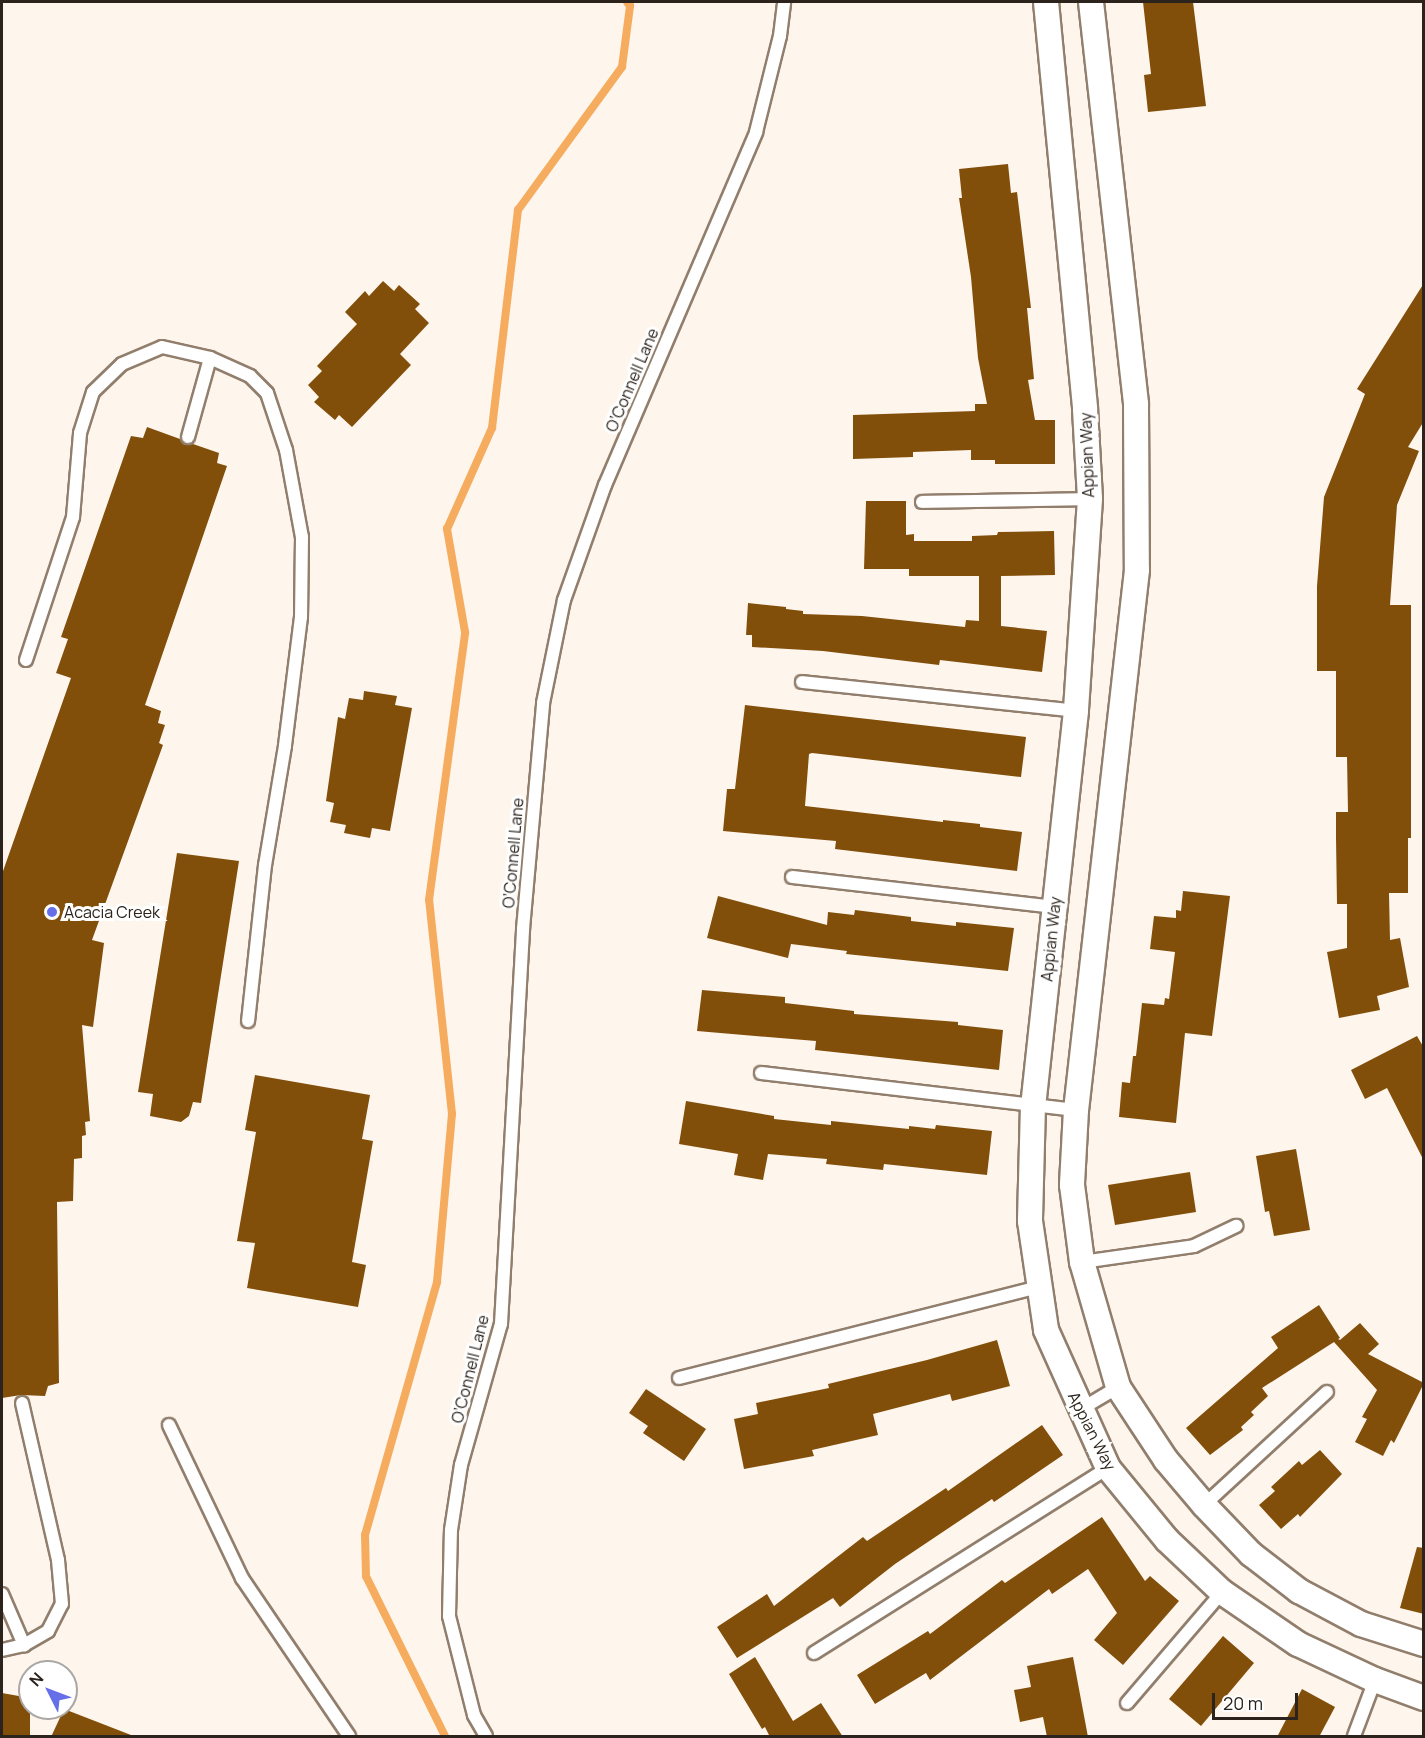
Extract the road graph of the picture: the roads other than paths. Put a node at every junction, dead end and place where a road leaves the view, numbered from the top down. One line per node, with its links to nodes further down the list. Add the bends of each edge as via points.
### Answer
1 (784, 2): 38 (lane, O’Connell Lane, via 780,36 756,132 605,485 564,600 543,703 523,929 501,1324 461,1465 451,1530 449,1616 474,1715)
2 (1046, 2): 6 (street, Appian Way)
3 (1092, 2): 16 (street, via 1136,404 1137,570)
4 (210, 358): 5 (lane); 8 (lane, via 162,346 122,364 93,392 80,433 73,517); 13 (lane, via 250,376 267,393 286,450 302,537 301,617 265,865)
5 (188, 437)
6 (1090, 499): 7 (lane); 10 (street, Appian Way)
7 (922, 502)
8 (26, 660)
9 (802, 682): 10 (lane)
10 (1076, 711): 12 (street, Appian Way)
11 (792, 877): 12 (lane)
12 (1055, 907): 15 (street, Appian Way)
13 (248, 1021)
14 (762, 1073): 15 (lane)
15 (1033, 1105): 16 (lane); 19 (street, Appian Way, via 1030,1221)
16 (1076, 1110): 18 (street, via 1072,1185)
17 (1236, 1226): 18 (lane, via 1194,1246)
18 (1082, 1262): 21 (street)
19 (1039, 1287): 20 (lane); 24 (street, Appian Way, via 1046,1330)
20 (679, 1378)
21 (1119, 1387): 24 (lane); 27 (street, via 1166,1460)
22 (1328, 1392): 27 (lane)
23 (22, 1403): 31 (lane, via 57,1560 62,1604 48,1631)
24 (1080, 1409): 26 (street, Appian Way)
25 (169, 1425): 37 (lane, via 242,1578)
26 (1108, 1468): 28 (street, Appian Way, via 1167,1540); 33 (lane)
27 (1204, 1505): 30 (street, via 1251,1554 1299,1590 1361,1624)
28 (1222, 1592): 34 (street, Appian Way, via 1298,1644); 36 (lane)
29 (2, 1594): 31 (lane)
30 (1424, 1644)
31 (24, 1645): 32 (lane)
32 (2, 1650)
33 (814, 1653)
34 (1375, 1680): 35 (street, Appian Way); 39 (lane)
35 (1424, 1698)
36 (1127, 1703)
37 (349, 1737)
38 (486, 1737)
39 (1354, 1737)

